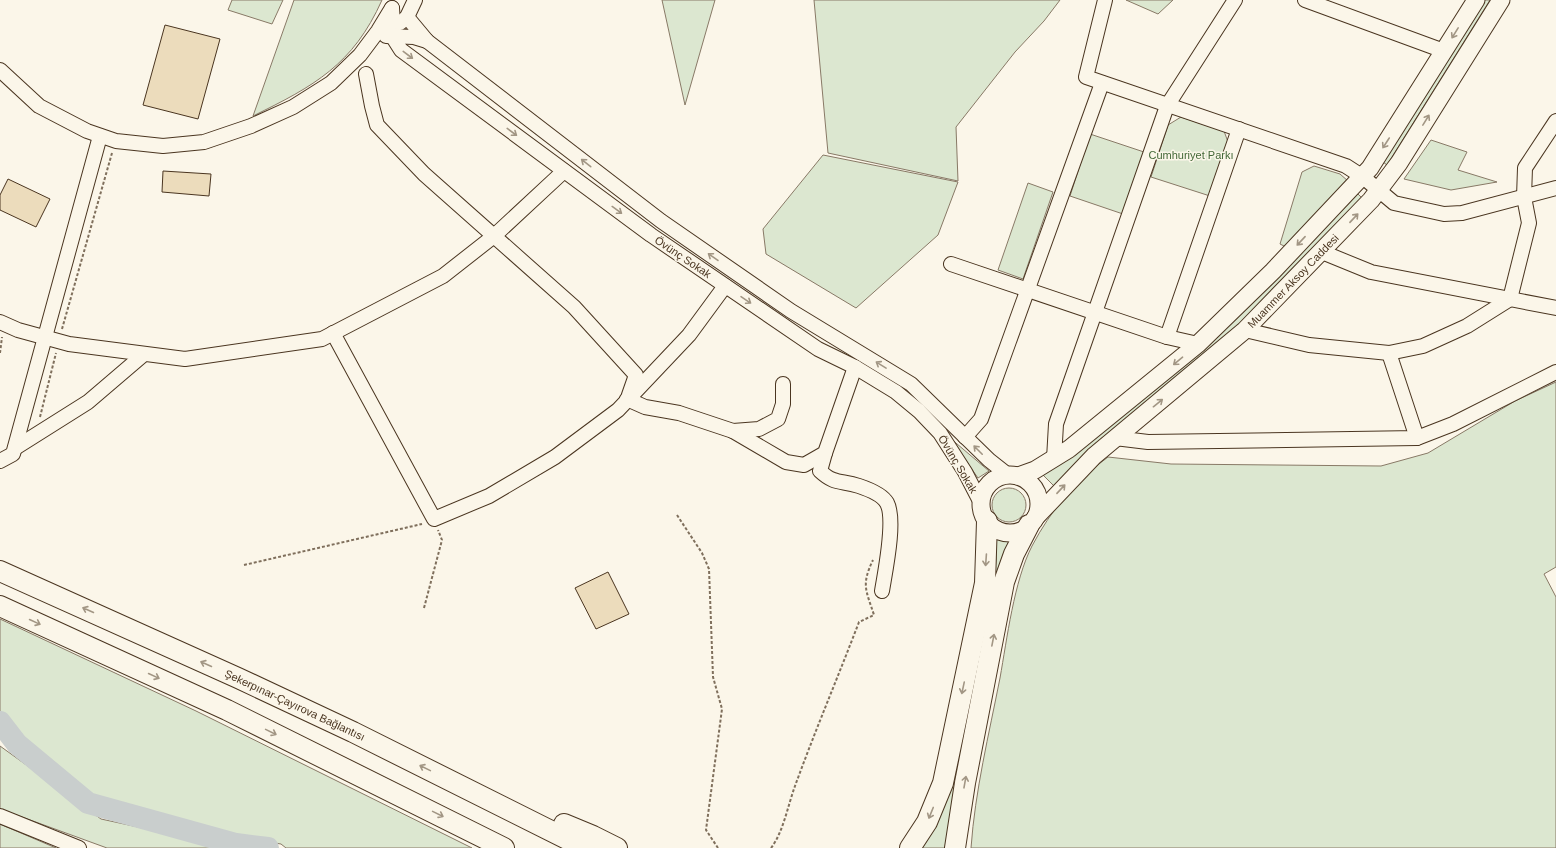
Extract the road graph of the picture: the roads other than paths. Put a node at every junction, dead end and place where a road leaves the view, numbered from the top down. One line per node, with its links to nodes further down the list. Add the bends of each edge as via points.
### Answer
1 (415, 0): 8 (street)
2 (1105, 0): 15 (street, via 1086,77)
3 (1235, 0): 16 (street)
4 (1304, 0): 12 (street)
5 (1476, 0): 12 (main road, one-way to 12)
6 (1501, 0): 23 (main road, Muammer Aksoy Caddesi, one-way to 6, via 1399,163)
7 (394, 4): 9 (street, Övünç Sokak); 11 (street)
8 (407, 18): 9 (street); 10 (street, Övünç Sokak)
9 (392, 29): 20 (street, Övünç Sokak, one-way to 20, via 394,39 401,50)
10 (427, 41): 11 (street, via 414,37 384,36); 46 (street, Övünç Sokak, one-way to 10, via 911,384 791,311 660,221)
11 (365, 48): 19 (street, via 331,83 294,108 204,142 163,146 116,141)
12 (1444, 51): 21 (main road, one-way to 21, via 1386,145)
13 (0, 70): 19 (street, via 39,106)
14 (366, 74): 25 (street, via 377,125 424,174)
15 (1102, 83): 16 (street); 29 (street)
16 (1167, 106): 18 (street); 32 (street)
17 (1556, 121): 24 (street, via 1525,168)
18 (1239, 130): 21 (street, via 1346,166); 36 (street)
19 (100, 136): 37 (street)
20 (564, 171): 25 (street); 28 (street, Övünç Sokak, one-way to 28)
21 (1363, 177): 23 (street); 38 (main road, one-way to 38, via 1273,272)
22 (1556, 188): 24 (street)
23 (1378, 191): 24 (street, via 1394,203 1444,214 1462,213); 26 (main road, Muammer Aksoy Caddesi, one-way to 23)
24 (1524, 197): 30 (street, via 1529,223)
25 (494, 236): 35 (street, via 443,276); 44 (street, via 574,307 636,375)
26 (1322, 252): 30 (street, via 1371,272); 34 (main road, Muammer Aksoy Caddesi)
27 (951, 264): 29 (street)
28 (725, 286): 41 (street, Övünç Sokak, one-way to 41, via 818,349); 44 (street, via 689,335)
29 (1028, 290): 32 (street); 46 (street, via 981,419)
30 (1510, 299): 31 (street); 39 (street, via 1467,326 1423,346)
31 (1556, 308)
32 (1095, 313): 36 (street); 51 (street, via 1056,424)
33 (0, 322): 37 (street)
34 (1245, 330): 39 (street, via 1309,345); 47 (main road, Muammer Aksoy Caddesi, one-way to 34)
35 (333, 333): 40 (street, via 322,339 186,359); 44 (street, via 434,519 489,496 555,457 618,410)
36 (1168, 337): 38 (street)
37 (45, 338): 40 (street); 49 (street)
38 (1198, 344): 51 (main road, one-way to 51, via 1081,440)
39 (1389, 353): 48 (street)
40 (143, 355): 49 (street, via 88,402)
41 (855, 367): 50 (street); 54 (street, Övünç Sokak, via 896,392 940,433 965,472)
42 (1556, 372): 48 (street, via 1453,424)
43 (783, 384): 45 (street, via 783,404 778,419 759,429)
44 (628, 399): 45 (street)
45 (733, 432): 50 (street, via 786,462 804,465)
46 (965, 437): 53 (street, Övünç Sokak, one-way to 46, via 989,460)
47 (1116, 438): 48 (street, via 1148,442); 55 (main road, Muammer Aksoy Caddesi, one-way to 47, via 1094,456)
48 (1417, 438)
49 (15, 448): 52 (street, via 13,454)
50 (825, 453): 57 (street, via 820,471 830,480 880,494 888,503 891,528)
51 (1054, 459): 53 (main road)
52 (0, 461)
53 (1013, 476): 54 (main road, via 1000,477 986,487); 55 (main road, via 1030,484 1038,496 1038,511)
54 (984, 512): 55 (main road, Muammer Aksoy Caddesi, via 994,528 1002,532 1012,533); 65 (highway, one-way to 65, via 985,583 943,783 927,822)
55 (1032, 522): 66 (highway, one-way to 55, via 965,783 1004,582 1014,554)
56 (0, 571): 59 (highway, Şekerpınar-Çayırova Bağlantısı, one-way to 56, via 238,678)
57 (882, 592)
58 (0, 606): 62 (highway, one-way to 62, via 234,714)
59 (448, 779): 63 (highway, Şekerpınar-Çayırova Bağlantısı); 64 (highway, via 593,836)
60 (0, 816): 61 (street)
61 (79, 848)
62 (504, 848)
63 (585, 848)
64 (617, 848)
65 (910, 848)
66 (956, 848)

